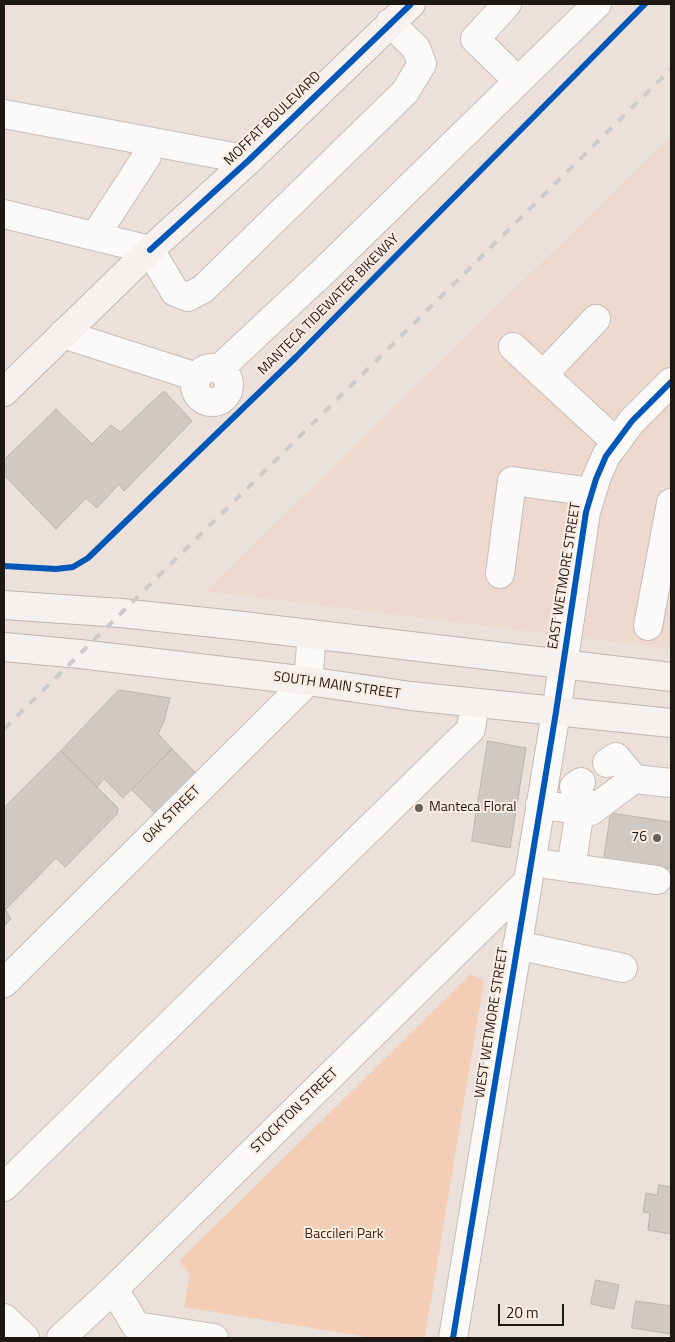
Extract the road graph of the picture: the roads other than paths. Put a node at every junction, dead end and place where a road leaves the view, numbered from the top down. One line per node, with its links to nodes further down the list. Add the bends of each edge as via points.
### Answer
1 (411, 4): 4 (main road, MOFFAT BOULEVARD)
2 (507, 4): 5 (street, via 475,39)
3 (597, 4): 5 (street)
4 (390, 23): 8 (main road, MOFFAT BOULEVARD); 11 (street, via 416,48 422,64 405,92 203,288 188,297 175,292)
5 (518, 80): 13 (street, via 326,268 208,374)
6 (4, 114): 8 (street)
7 (147, 156): 10 (street)
8 (249, 160): 11 (main road, MOFFAT BOULEVARD)
9 (4, 214): 10 (street)
10 (95, 236): 11 (street)
11 (150, 250): 13 (main road, MOFFAT BOULEVARD)
12 (596, 319): 15 (street)
13 (63, 334): 17 (main road, MOFFAT BOULEVARD)
14 (513, 347): 15 (street)
15 (543, 375): 18 (street)
16 (671, 382): 18 (street, EAST WETMORE STREET)
17 (4, 392)
18 (616, 442): 19 (street, EAST WETMORE STREET, via 606,456)
19 (592, 492): 21 (street, via 512,481); 26 (street, EAST WETMORE STREET, via 586,512)
20 (671, 503): 23 (street)
21 (500, 574)
22 (4, 605): 24 (main road, via 130,614)
23 (648, 626)
24 (312, 634): 26 (main road); 28 (street)
25 (4, 647): 28 (main road, SOUTH MAIN STREET)
26 (564, 663): 27 (main road); 30 (street, EAST WETMORE STREET)
27 (671, 676)
28 (308, 681): 29 (main road, SOUTH MAIN STREET); 43 (street, OAK STREET)
29 (475, 703): 30 (main road, SOUTH MAIN STREET); 44 (street, via 471,729)
30 (556, 712): 31 (main road, SOUTH MAIN STREET); 36 (street, WEST WETMORE STREET)
31 (671, 723)
32 (607, 763): 33 (street, via 616,757)
33 (634, 779): 35 (street); 37 (street)
34 (581, 782): 37 (street, via 574,787)
35 (671, 784)
36 (540, 805): 37 (street); 39 (street, WEST WETMORE STREET)
37 (585, 811): 38 (street)
38 (571, 868): 39 (street); 40 (street)
39 (529, 872): 41 (street, WEST WETMORE STREET); 45 (street, STOCKTON STREET)
40 (657, 880)
41 (517, 945): 42 (street); 51 (street, WEST WETMORE STREET)
42 (623, 968)
43 (4, 983)
44 (4, 1187)
45 (114, 1289): 47 (street); 49 (street, STOCKTON STREET)
46 (4, 1318): 48 (street)
47 (135, 1332): 50 (street)
48 (25, 1338)
49 (61, 1338)
50 (214, 1338)
51 (453, 1338)

